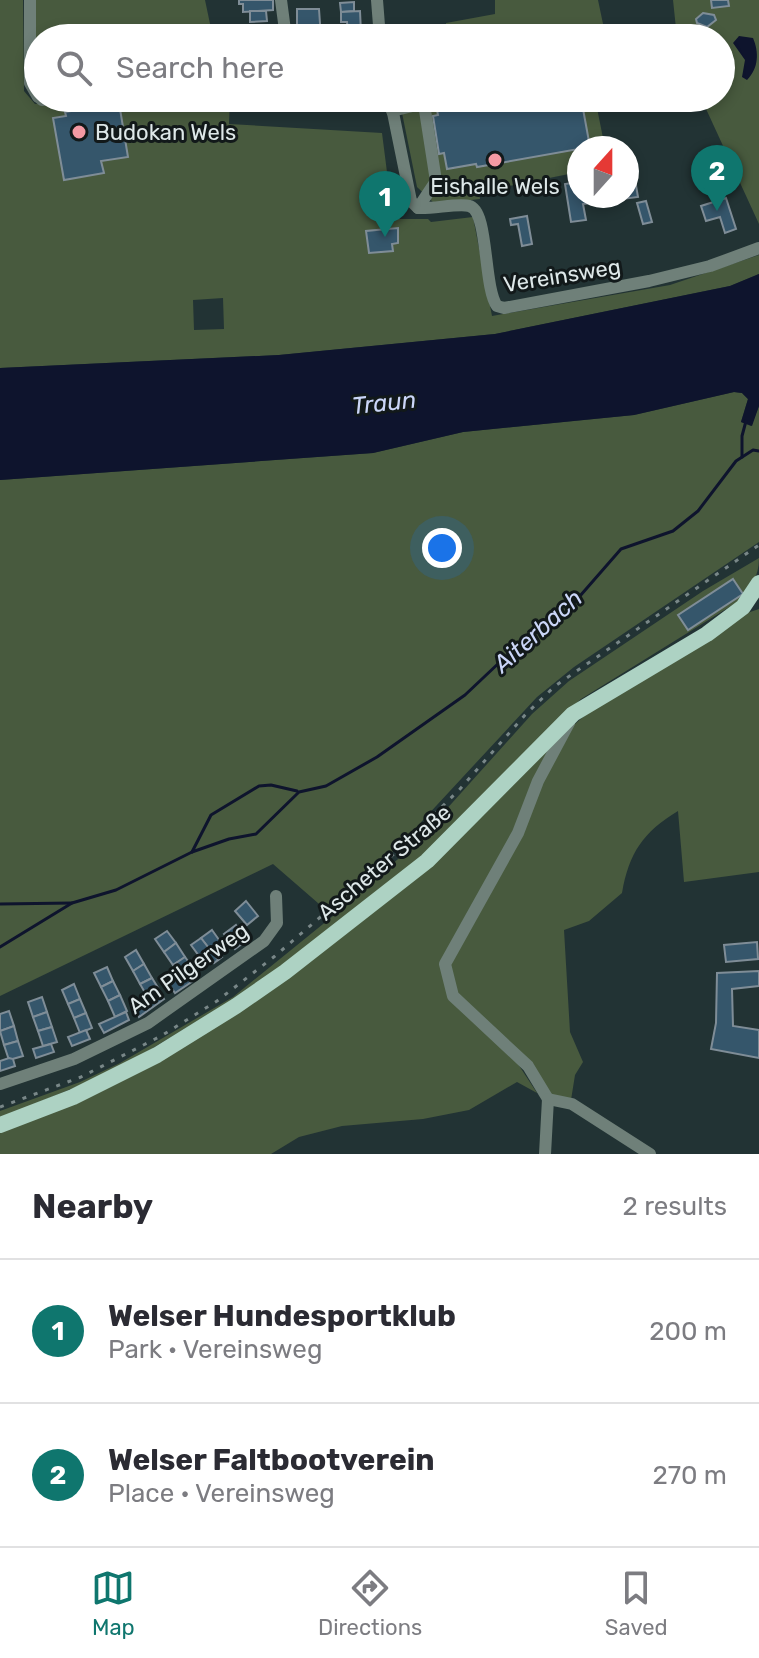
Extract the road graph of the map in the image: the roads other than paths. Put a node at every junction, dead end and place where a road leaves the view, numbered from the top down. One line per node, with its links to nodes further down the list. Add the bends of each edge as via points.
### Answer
1 (30, 0): 4 (street)
2 (281, 0): 5 (street)
3 (377, 0): 6 (street)
4 (30, 24)
5 (284, 24)
6 (379, 24)
7 (393, 112): 9 (street, via 408,192)
8 (419, 112): 9 (street, via 436,181)
9 (418, 208): 10 (street, Vereinsweg, via 476,208 492,299 504,308 649,281)
10 (759, 248)
11 (759, 583): 12 (main road, Ascheter Straße, via 743,607 707,634)
12 (573, 714): 15 (street, via 518,833 445,964 453,996 528,1066); 16 (main road, Ascheter Straße, via 427,861 285,972 157,1055 73,1097)
13 (276, 896): 14 (street, Am Pilgerweg, via 277,923 264,941 148,1023 74,1059)
14 (0, 1084)
15 (548, 1099): 17 (street); 18 (street, via 572,1104)
16 (0, 1125)
17 (545, 1154)
18 (650, 1154)

